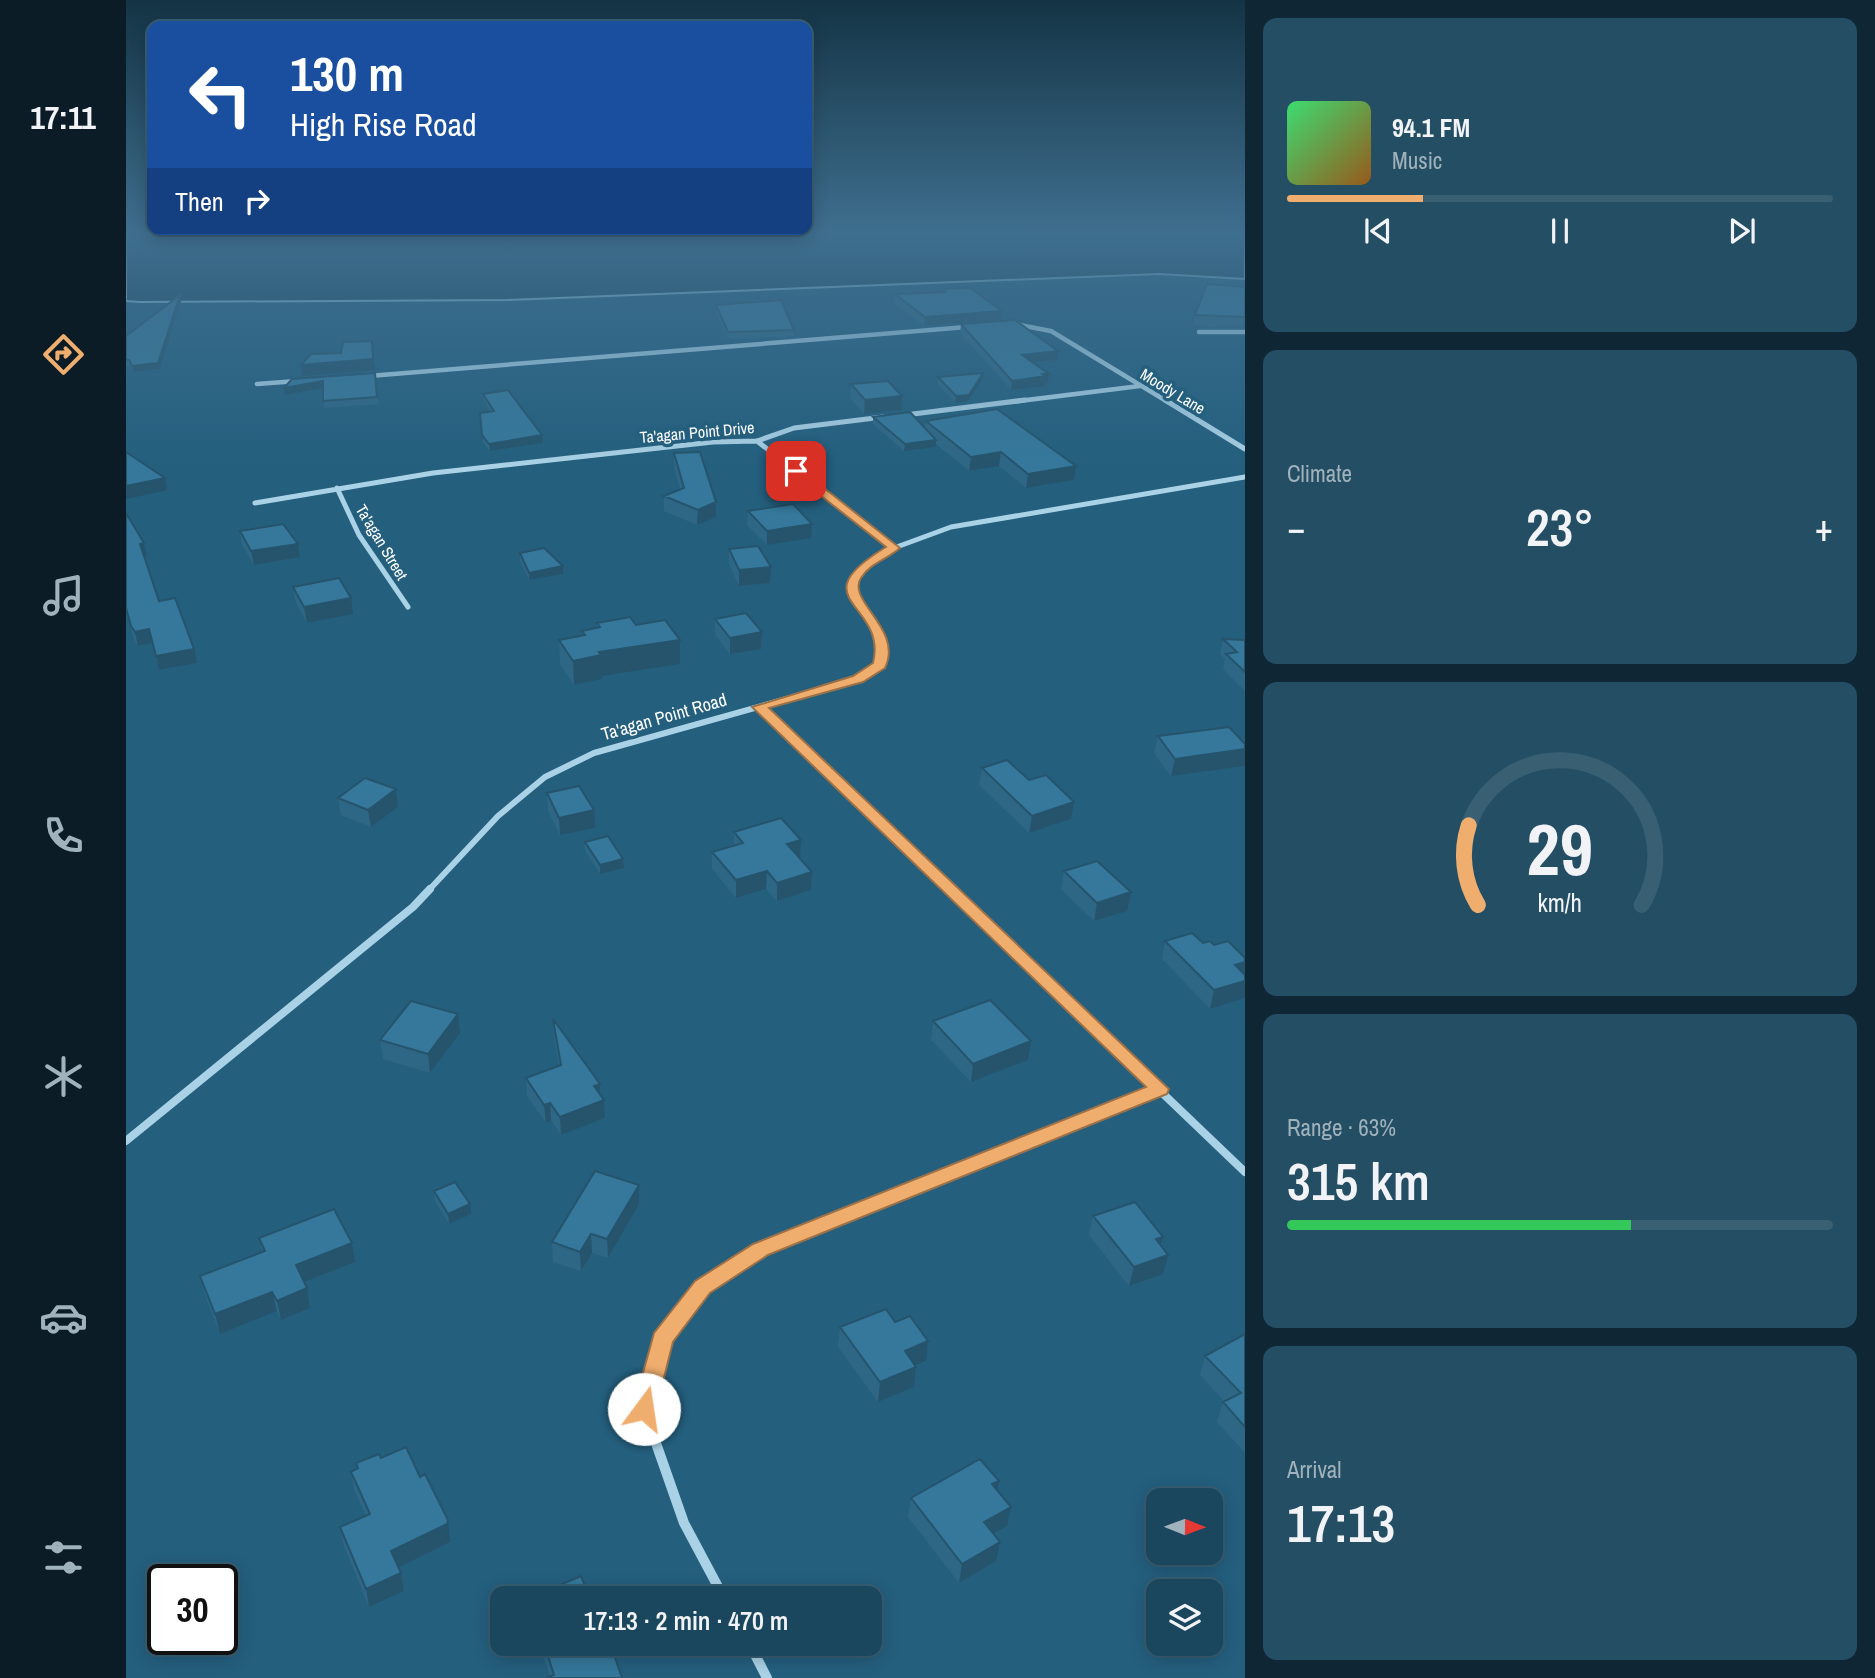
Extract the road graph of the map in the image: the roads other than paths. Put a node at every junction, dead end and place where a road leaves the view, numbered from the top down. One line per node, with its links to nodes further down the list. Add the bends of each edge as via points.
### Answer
1 (1007, 324): 8 (street, Moody Lane, via 1051,331)
2 (979, 326): 5 (street)
3 (1199, 331): 4 (street)
4 (1245, 332)
5 (367, 376)
6 (298, 381): 7 (street)
7 (257, 384)
8 (1140, 386): 9 (street, Ta'agan Point Drive, via 794,428); 10 (street, Moody Lane)
9 (757, 441): 12 (street, Ta'agan Point Drive, via 606,453); 14 (street)
10 (1245, 449)
11 (1245, 477): 14 (street, Ta'agan Point Road, via 951,527)
12 (337, 488): 13 (street, Ta'agan Point Drive); 15 (street, Ta'agan Street, via 359,535)
13 (255, 503)
14 (894, 548): 16 (street, Ta'agan Point Road, via 863,566 852,581 852,594 879,632 884,649 880,665 858,679)
15 (408, 607)
16 (759, 707): 17 (street); 18 (street, Ta'agan Point Road, via 594,753 545,777 498,816 413,907)
17 (1160, 1089): 19 (street); 20 (street, via 761,1250 702,1287 662,1339 644,1409 684,1523)
18 (126, 1141)
19 (1245, 1172)
20 (718, 1586)
21 (756, 1656): 22 (street)
22 (767, 1678)

